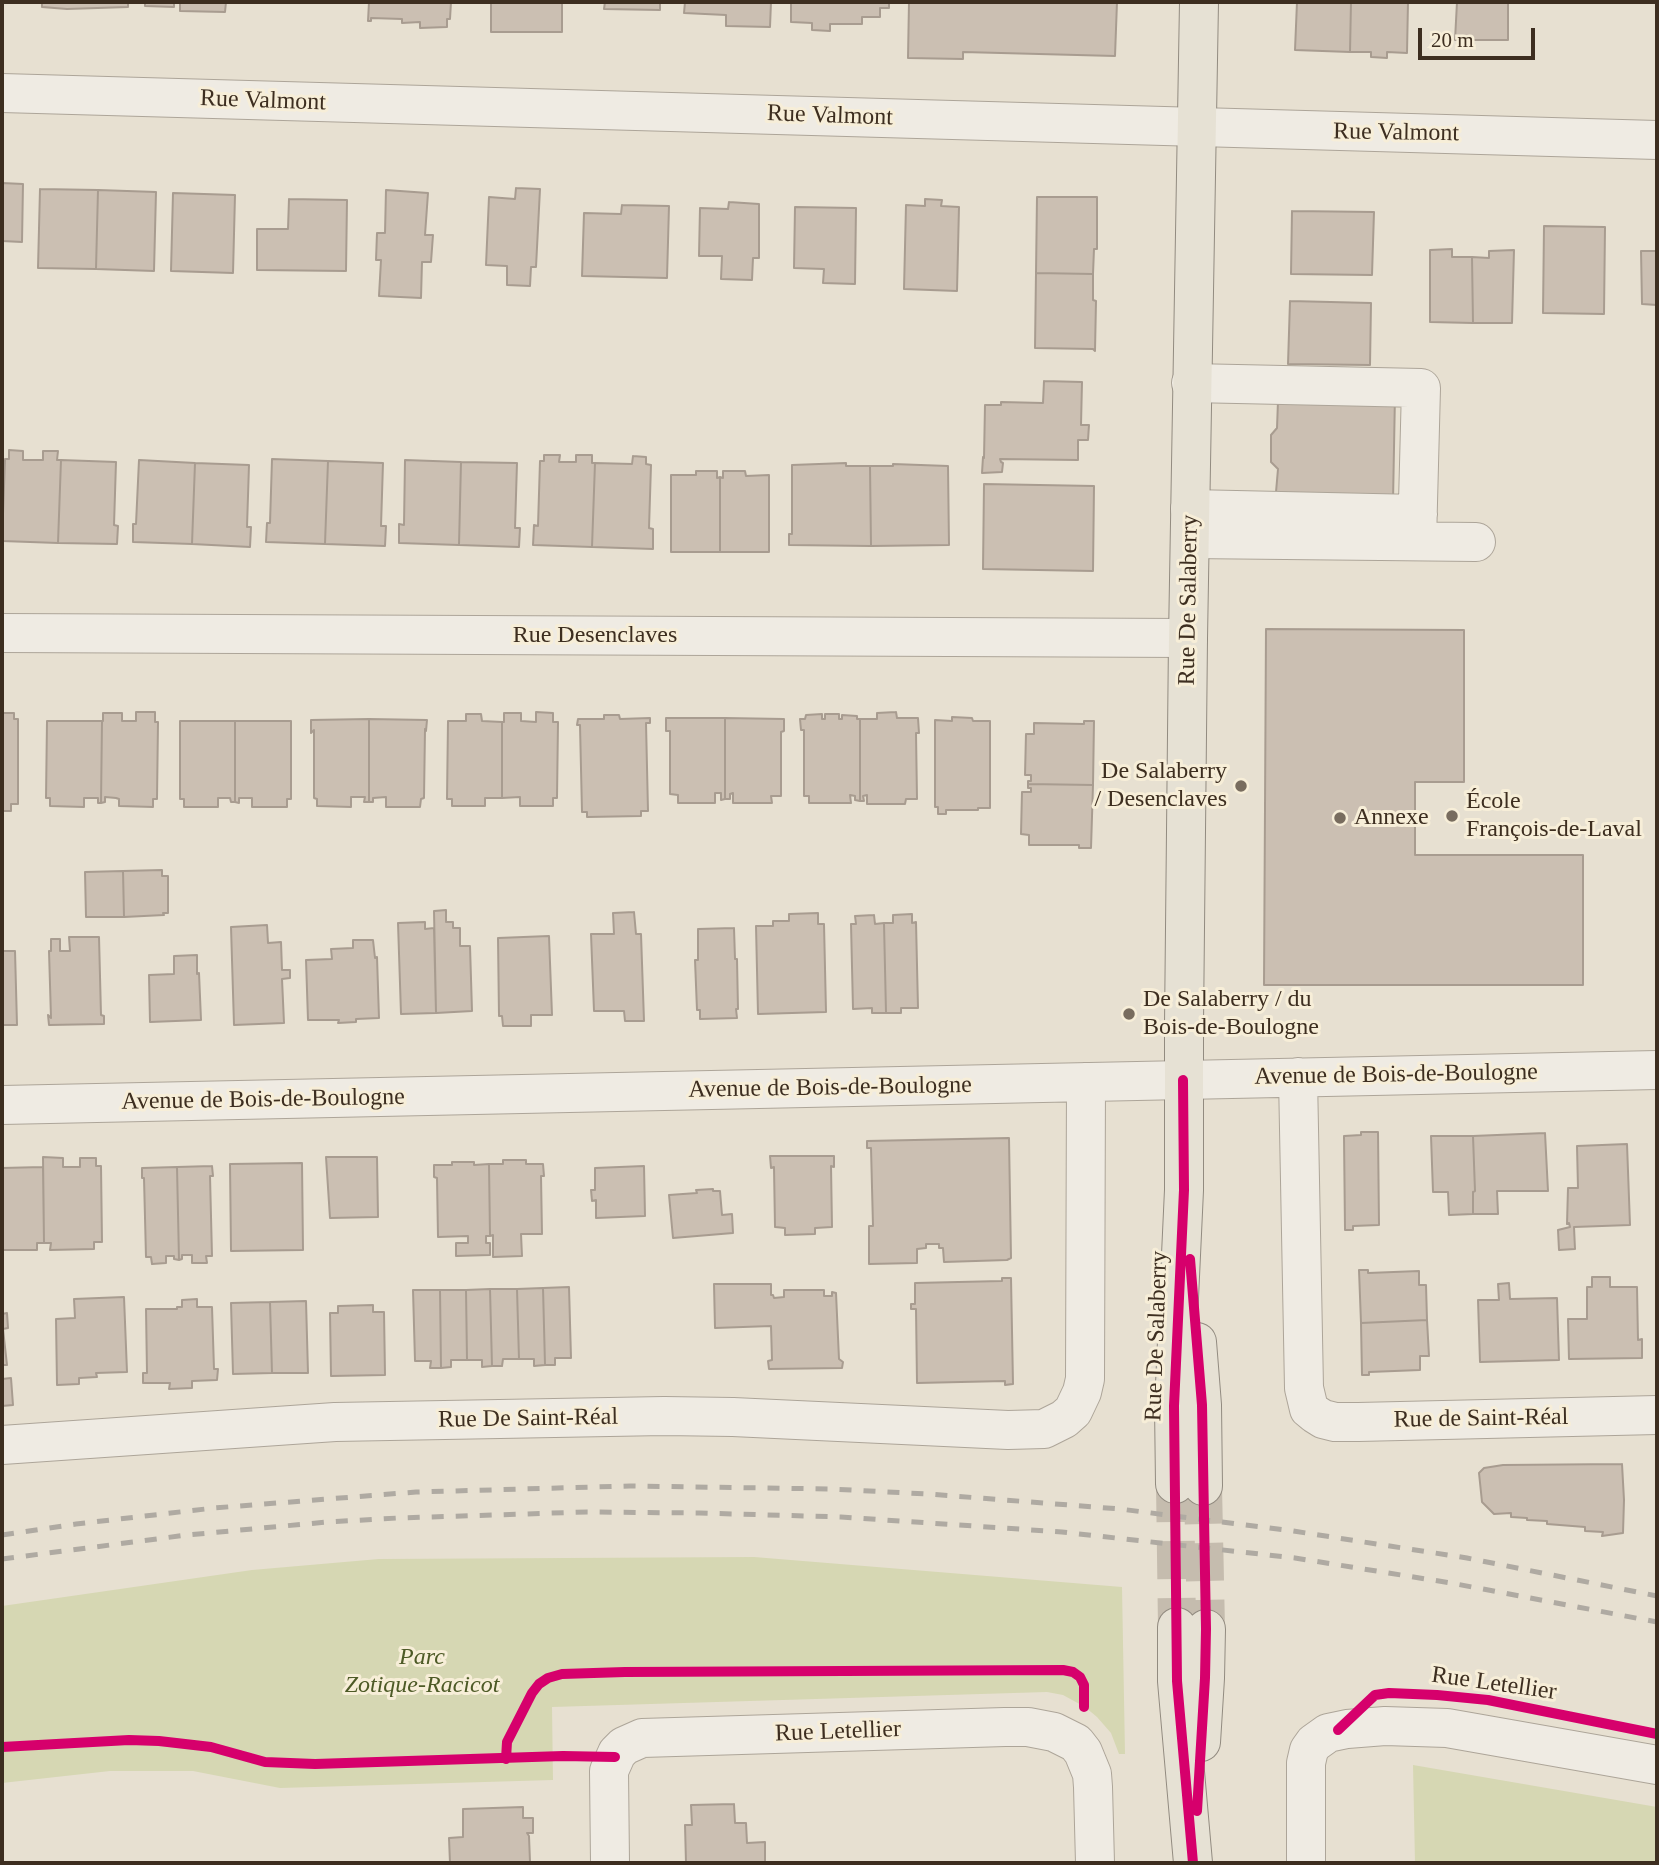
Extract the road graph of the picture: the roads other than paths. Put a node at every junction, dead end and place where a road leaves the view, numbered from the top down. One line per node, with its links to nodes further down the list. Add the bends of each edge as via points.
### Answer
1 (1199, 4): 3 (main road, Rue De Salaberry)
2 (2, 93): 3 (street, Rue Valmont)
3 (1196, 127): 4 (street, Rue Valmont); 5 (main road, Rue De Salaberry)
4 (1657, 140)
5 (1191, 383): 6 (main road, Rue De Salaberry); 7 (street, via 1422,388)
6 (1190, 524): 7 (street); 10 (main road, Rue De Salaberry)
7 (1418, 527): 8 (street)
8 (1476, 542)
9 (2, 633): 10 (street, Rue Desenclaves)
10 (1188, 638): 13 (main road, Rue De Salaberry)
11 (1657, 1070): 12 (street, Avenue de Bois-de-Boulogne)
12 (1297, 1077): 13 (street, Avenue de Bois-de-Boulogne); 16 (street, Rue de Saint-Réal, via 1304,1388 1310,1409 1323,1419 1349,1422)
13 (1184, 1080): 14 (street, Avenue de Bois-de-Boulogne); 18 (main road, Rue De Salaberry, via 1174,1406)
14 (1086, 1082): 15 (street, Avenue de Bois-de-Boulogne); 17 (street, Rue De Saint-Réal, via 1085,1379 1073,1411 1044,1429 651,1416 335,1422)
15 (2, 1105)
16 (1657, 1415)
17 (2, 1445)
18 (1189, 1485)
19 (1191, 1628): 23 (main road, via 1205,1678)
20 (1657, 1765): 24 (street, Rue Letellier, via 1465,1730 1408,1726 1328,1733 1314,1743 1306,1763)
21 (610, 1863): 22 (street, Rue Letellier, via 608,1781 617,1753 633,1741 1005,1727 1044,1729 1076,1743 1083,1752 1092,1774)
22 (1095, 1863)
23 (1193, 1863)
24 (1306, 1863)

